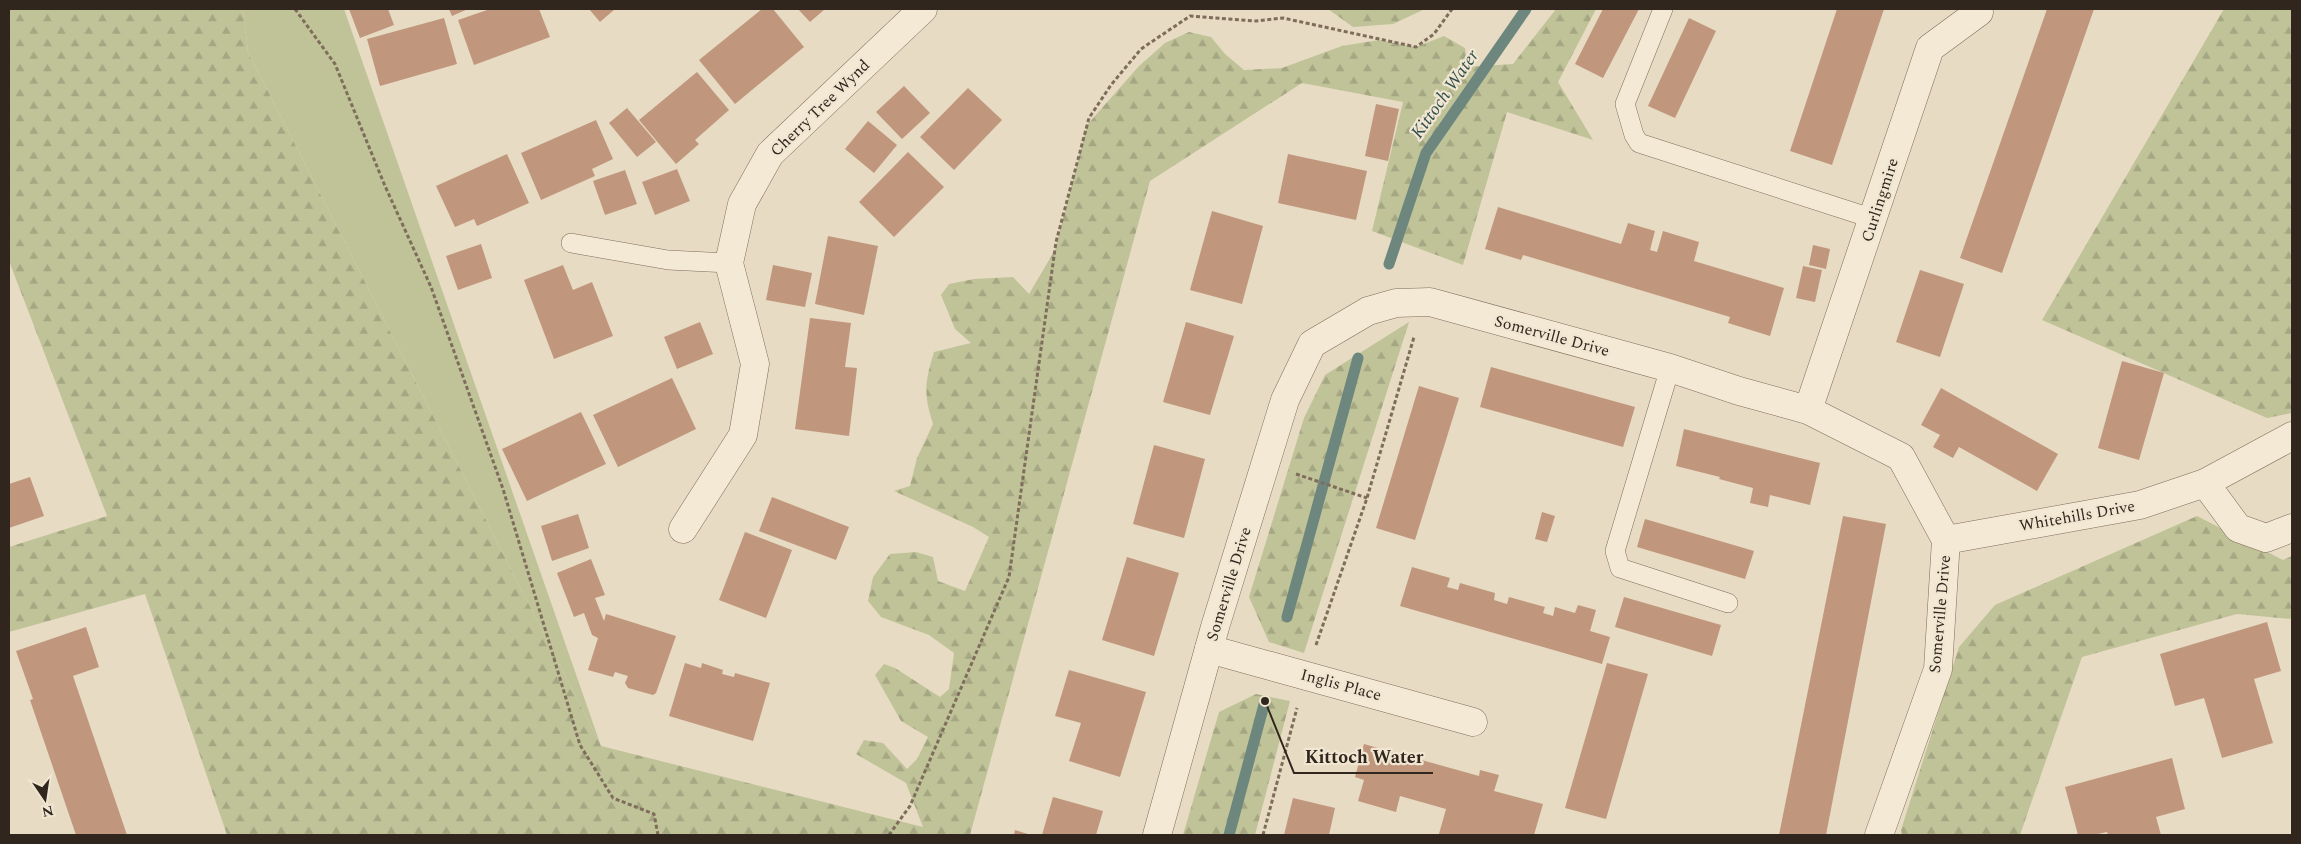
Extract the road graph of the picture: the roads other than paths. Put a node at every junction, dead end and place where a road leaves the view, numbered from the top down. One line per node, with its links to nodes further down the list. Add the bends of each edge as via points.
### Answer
1 (923, 9): 6 (street, Cherry Tree Wynd, via 770,154 742,204)
2 (1663, 9): 4 (lane, via 1625,104 1638,143)
3 (1979, 12): 4 (street, Curlingmire, via 1930,48)
4 (1874, 218): 8 (street, Curlingmire)
5 (571, 243): 6 (lane, via 668,260)
6 (729, 263): 12 (street, Cherry Tree Wynd, via 755,364 743,435)
7 (1670, 368): 8 (street, Somerville Drive); 14 (lane, via 1615,551 1620,568); 15 (street, Somerville Drive, via 1424,302 1396,303 1368,310 1312,344 1284,400)
8 (1808, 410): 13 (street, Somerville Drive, via 1901,457)
9 (2292, 436): 10 (street, Whitehills Drive)
10 (2206, 483): 11 (street, via 2238,528 2266,538); 13 (street, Whitehills Drive, via 2140,505)
11 (2292, 528)
12 (684, 529)
13 (1946, 540): 18 (street, Somerville Drive, via 1938,668)
14 (1728, 603)
15 (1209, 649): 16 (street, Inglis Place); 17 (street, Somerville Drive)
16 (1473, 722)
17 (1157, 835)
18 (1879, 835)

